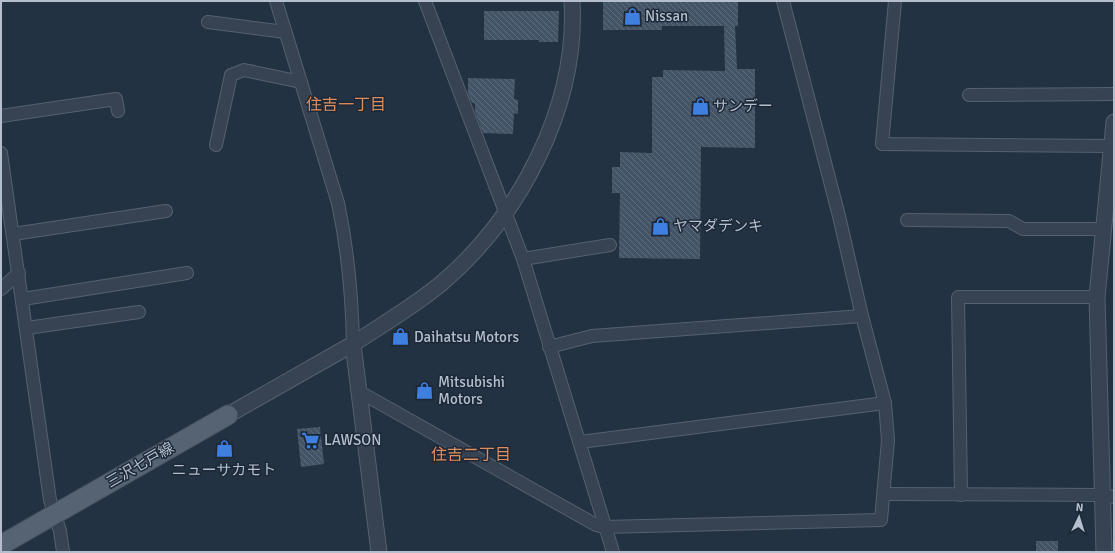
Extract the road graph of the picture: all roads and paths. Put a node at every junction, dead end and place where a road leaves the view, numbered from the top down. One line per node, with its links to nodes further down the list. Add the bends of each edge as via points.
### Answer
1 (276, 1): 7 (street)
2 (425, 1): 19 (street)
3 (572, 1): 19 (street, via 570,54 562,92 534,168 514,202)
4 (783, 1): 31 (street, via 839,216)
5 (895, 1): 15 (street, via 882,144)
6 (208, 22): 7 (street)
7 (285, 32): 8 (street)
8 (301, 82): 14 (street, via 244,70 231,74); 33 (street, via 338,203 344,232 352,300)
9 (1114, 94): 10 (street)
10 (969, 95)
11 (118, 111): 12 (street, via 116,99)
12 (1, 116)
13 (1114, 122): 15 (street)
14 (216, 145)
15 (1112, 146): 21 (street)
16 (1, 154): 17 (street)
17 (3, 179): 22 (street)
18 (166, 210): 22 (street)
19 (505, 212): 24 (street); 33 (street, via 466,260 443,282)
20 (907, 220): 21 (street, via 1009,221 1023,229)
21 (1104, 230): 28 (street)
22 (13, 234): 25 (street)
23 (610, 245): 24 (street)
24 (523, 259): 34 (street)
25 (19, 273): 27 (street); 29 (street)
26 (186, 273): 29 (street)
27 (1, 289)
28 (1097, 297): 40 (street, via 958,297); 41 (street)
29 (23, 299): 32 (street)
30 (139, 312): 32 (street)
31 (862, 316): 34 (street, via 592,336); 36 (street)
32 (27, 328): 42 (street)
33 (353, 344): 35 (street); 37 (street)
34 (549, 347): 38 (street)
35 (358, 391): 43 (street, via 596,525); 46 (street)
36 (885, 403): 38 (street); 39 (street, via 888,440)
37 (228, 415): 42 (main road, 三沢七戸線)
38 (580, 442): 43 (street)
39 (884, 494): 40 (street); 43 (street, via 881,520)
40 (961, 494): 41 (street)
41 (1108, 496): 48 (street)
42 (54, 516): 44 (main road, 三沢七戸線); 45 (street, via 60,531)
43 (604, 527): 47 (street)
44 (1, 545)
45 (63, 552)
46 (379, 552)
47 (613, 552)
48 (1104, 552)

